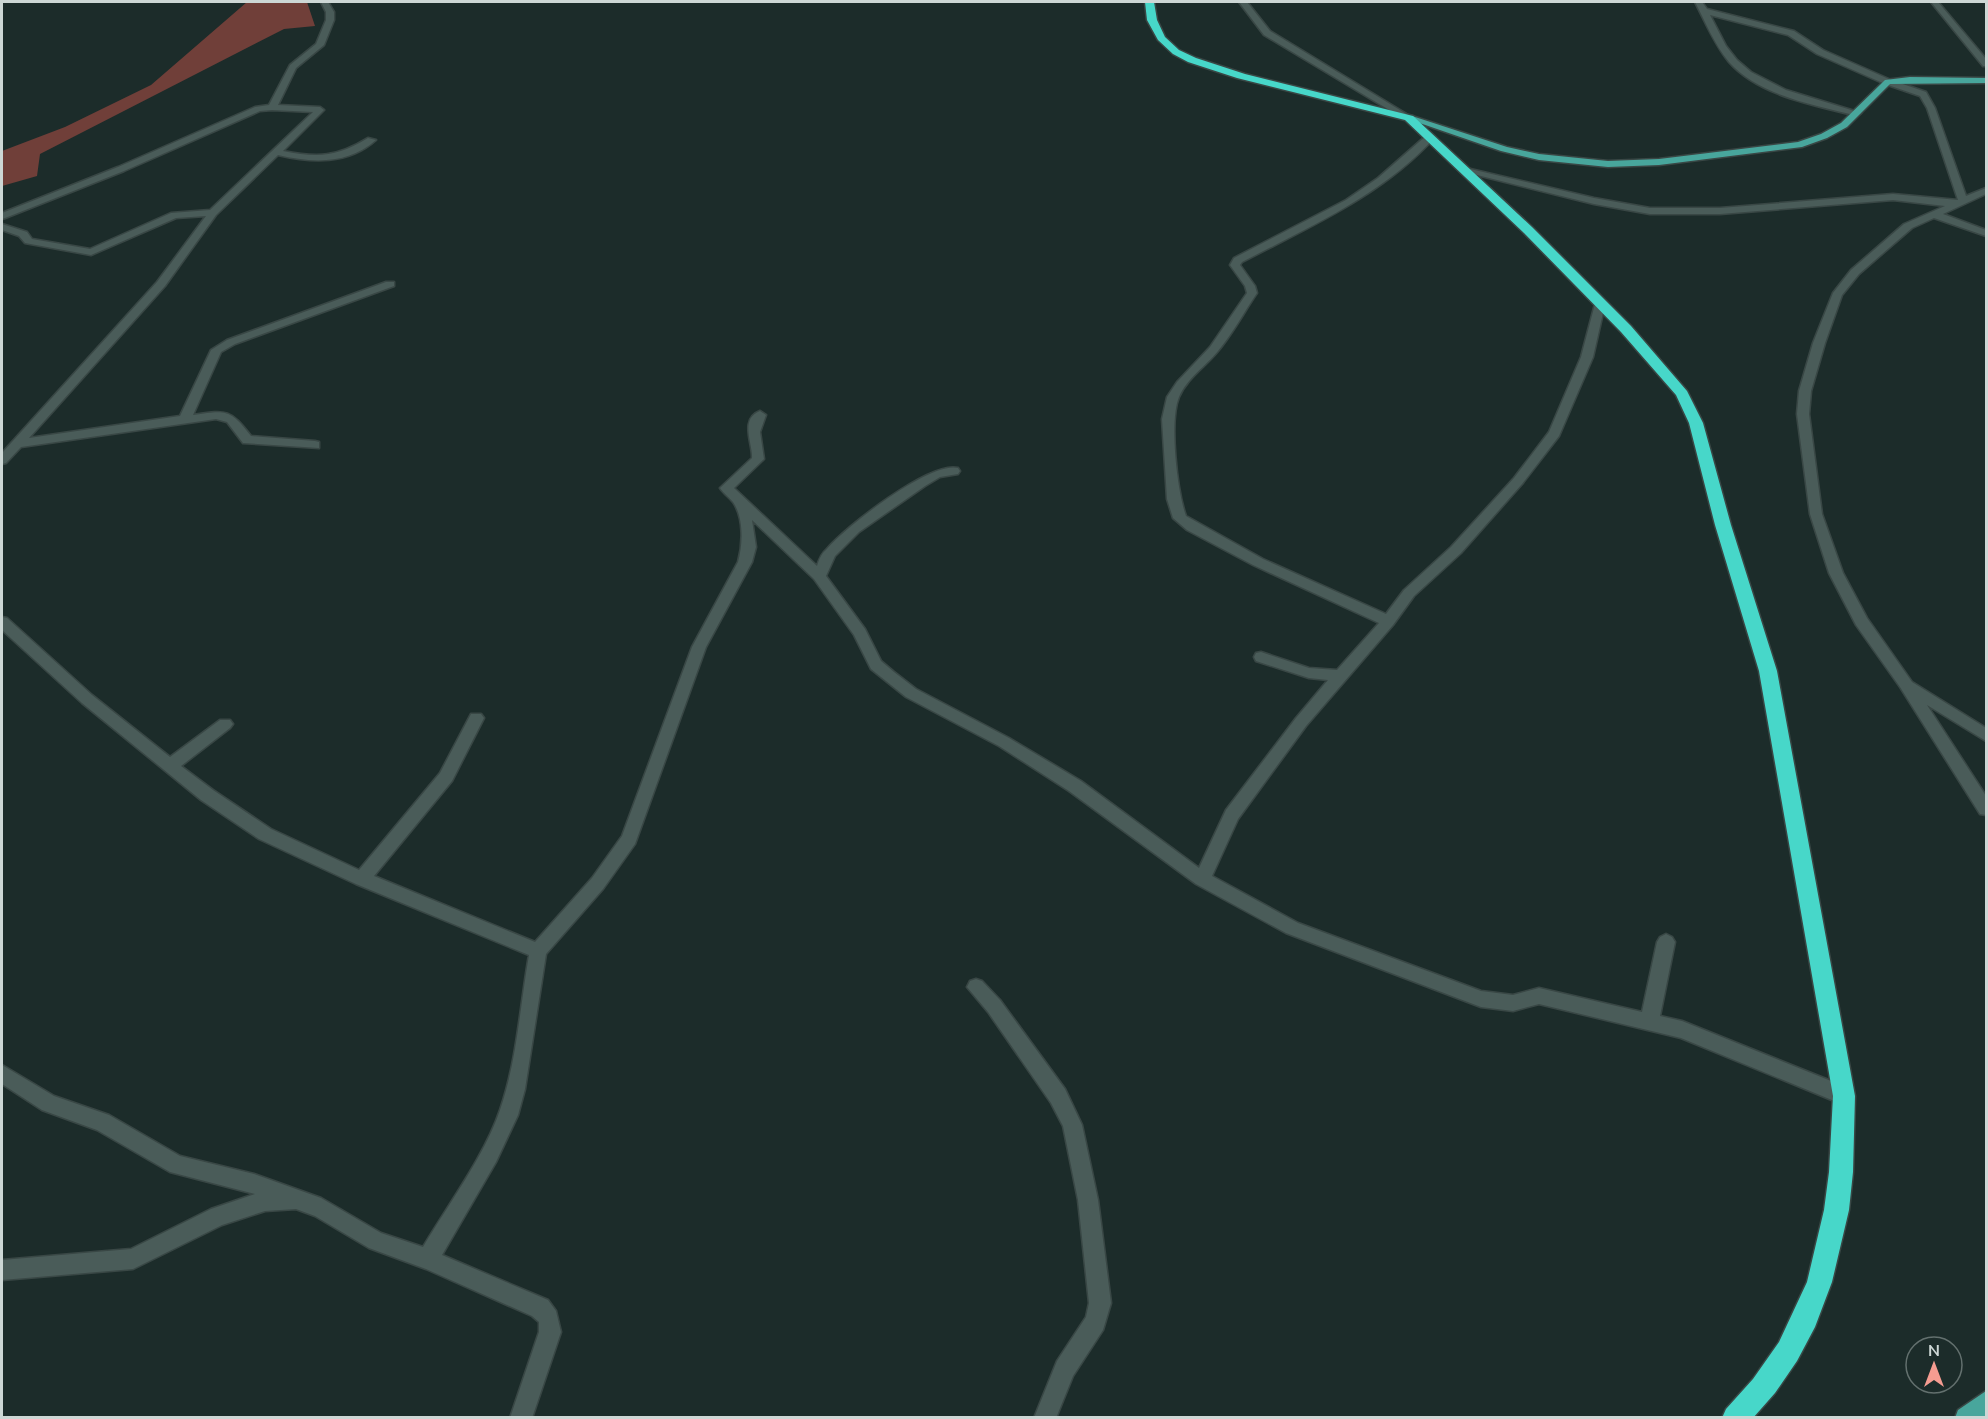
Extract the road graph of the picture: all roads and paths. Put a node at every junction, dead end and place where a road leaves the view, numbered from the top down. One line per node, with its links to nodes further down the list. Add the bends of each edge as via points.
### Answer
1 (325, 2): 10 (street, via 330,12 327,32 314,52 293,67)
2 (1149, 2): 12 (highway, via 1161,38 1192,60)
3 (1243, 2): 12 (street, via 1256,11 1259,23 1274,37)
4 (1698, 2): 6 (street)
5 (1934, 2): 7 (street)
6 (1704, 11): 9 (street, via 1785,30 1811,48); 11 (street, via 1722,47 1745,71 1778,89)
7 (1986, 64)
8 (1986, 81): 9 (main road)
9 (1888, 82): 11 (main road); 18 (street, via 1923,94 1931,108)
10 (272, 107): 15 (street, via 320,110); 21 (street, via 258,109)
11 (1857, 113): 12 (main road, via 1824,136 1789,148 1628,164 1583,163 1522,154)
12 (1409, 118): 13 (highway)
13 (1430, 137): 16 (highway); 34 (street, via 1349,202 1238,260 1236,265 1251,293 1214,350 1181,384 1168,419 1173,500 1180,518 1258,562)
14 (371, 140): 15 (street, via 339,155 308,157)
15 (276, 152): 19 (street)
16 (1466, 171): 18 (street, via 1650,211 1720,211 1893,197); 25 (highway)
17 (1985, 193): 18 (street)
18 (1959, 202): 20 (street)
19 (213, 213): 22 (street, via 174,215 91,252 28,241 23,234); 28 (street, via 161,284)
20 (1933, 214): 23 (street); 38 (street, via 1902,231 1855,272 1837,295 1810,370 1803,414 1816,514 1836,573 1861,621)
21 (2, 216)
22 (2, 227)
23 (1986, 233)
24 (390, 284): 27 (street, via 218,350)
25 (1600, 304): 34 (street, via 1587,357 1555,433 1497,505 1409,593); 52 (highway, via 1670,377 1690,409 1699,433 1768,671)
26 (760, 416): 32 (street, via 752,430 758,459 726,488)
27 (185, 419): 28 (street); 29 (street, via 225,416 247,440)
28 (19, 443): 30 (street)
29 (315, 445)
30 (2, 460)
31 (954, 471): 33 (street, via 921,483 854,529 829,554)
32 (740, 502): 33 (street); 48 (street, via 748,528 745,562 699,647 629,839 590,895)
33 (819, 576): 46 (street, via 860,633 876,665 889,676 911,693 1076,786)
34 (1388, 621): 37 (street)
35 (2, 622): 42 (street, via 87,699)
36 (1261, 657): 37 (street, via 1309,673)
37 (1340, 676): 46 (street, via 1232,815)
38 (1905, 683): 41 (street); 43 (street)
39 (476, 718): 45 (street, via 446,777)
40 (225, 724): 42 (street)
41 (1986, 735)
42 (171, 765): 45 (street, via 265,834)
43 (1980, 793): 44 (street)
44 (1986, 809)
45 (362, 879): 48 (street)
46 (1202, 879): 50 (street, via 1292,928 1481,999 1513,1003 1539,996)
47 (1666, 942): 50 (street)
48 (538, 951): 54 (street, via 516,1089 508,1115)
49 (976, 987): 58 (street, via 1058,1096 1072,1125 1088,1200 1100,1303 1095,1322 1065,1369)
50 (1648, 1023): 52 (street, via 1700,1037)
51 (2, 1074): 53 (street, via 49,1103 102,1122 177,1165 255,1184)
52 (1844, 1096): 59 (highway, via 1840,1193 1819,1283 1796,1336 1766,1384)
53 (296, 1199): 54 (street, via 321,1208 376,1241); 55 (street, via 265,1201 218,1216 133,1259)
54 (428, 1259): 57 (street, via 547,1314 550,1332)
55 (2, 1270)
56 (1986, 1402): 60 (main road)
57 (521, 1418)
58 (1045, 1418)
59 (1735, 1418)
60 (1966, 1418)

